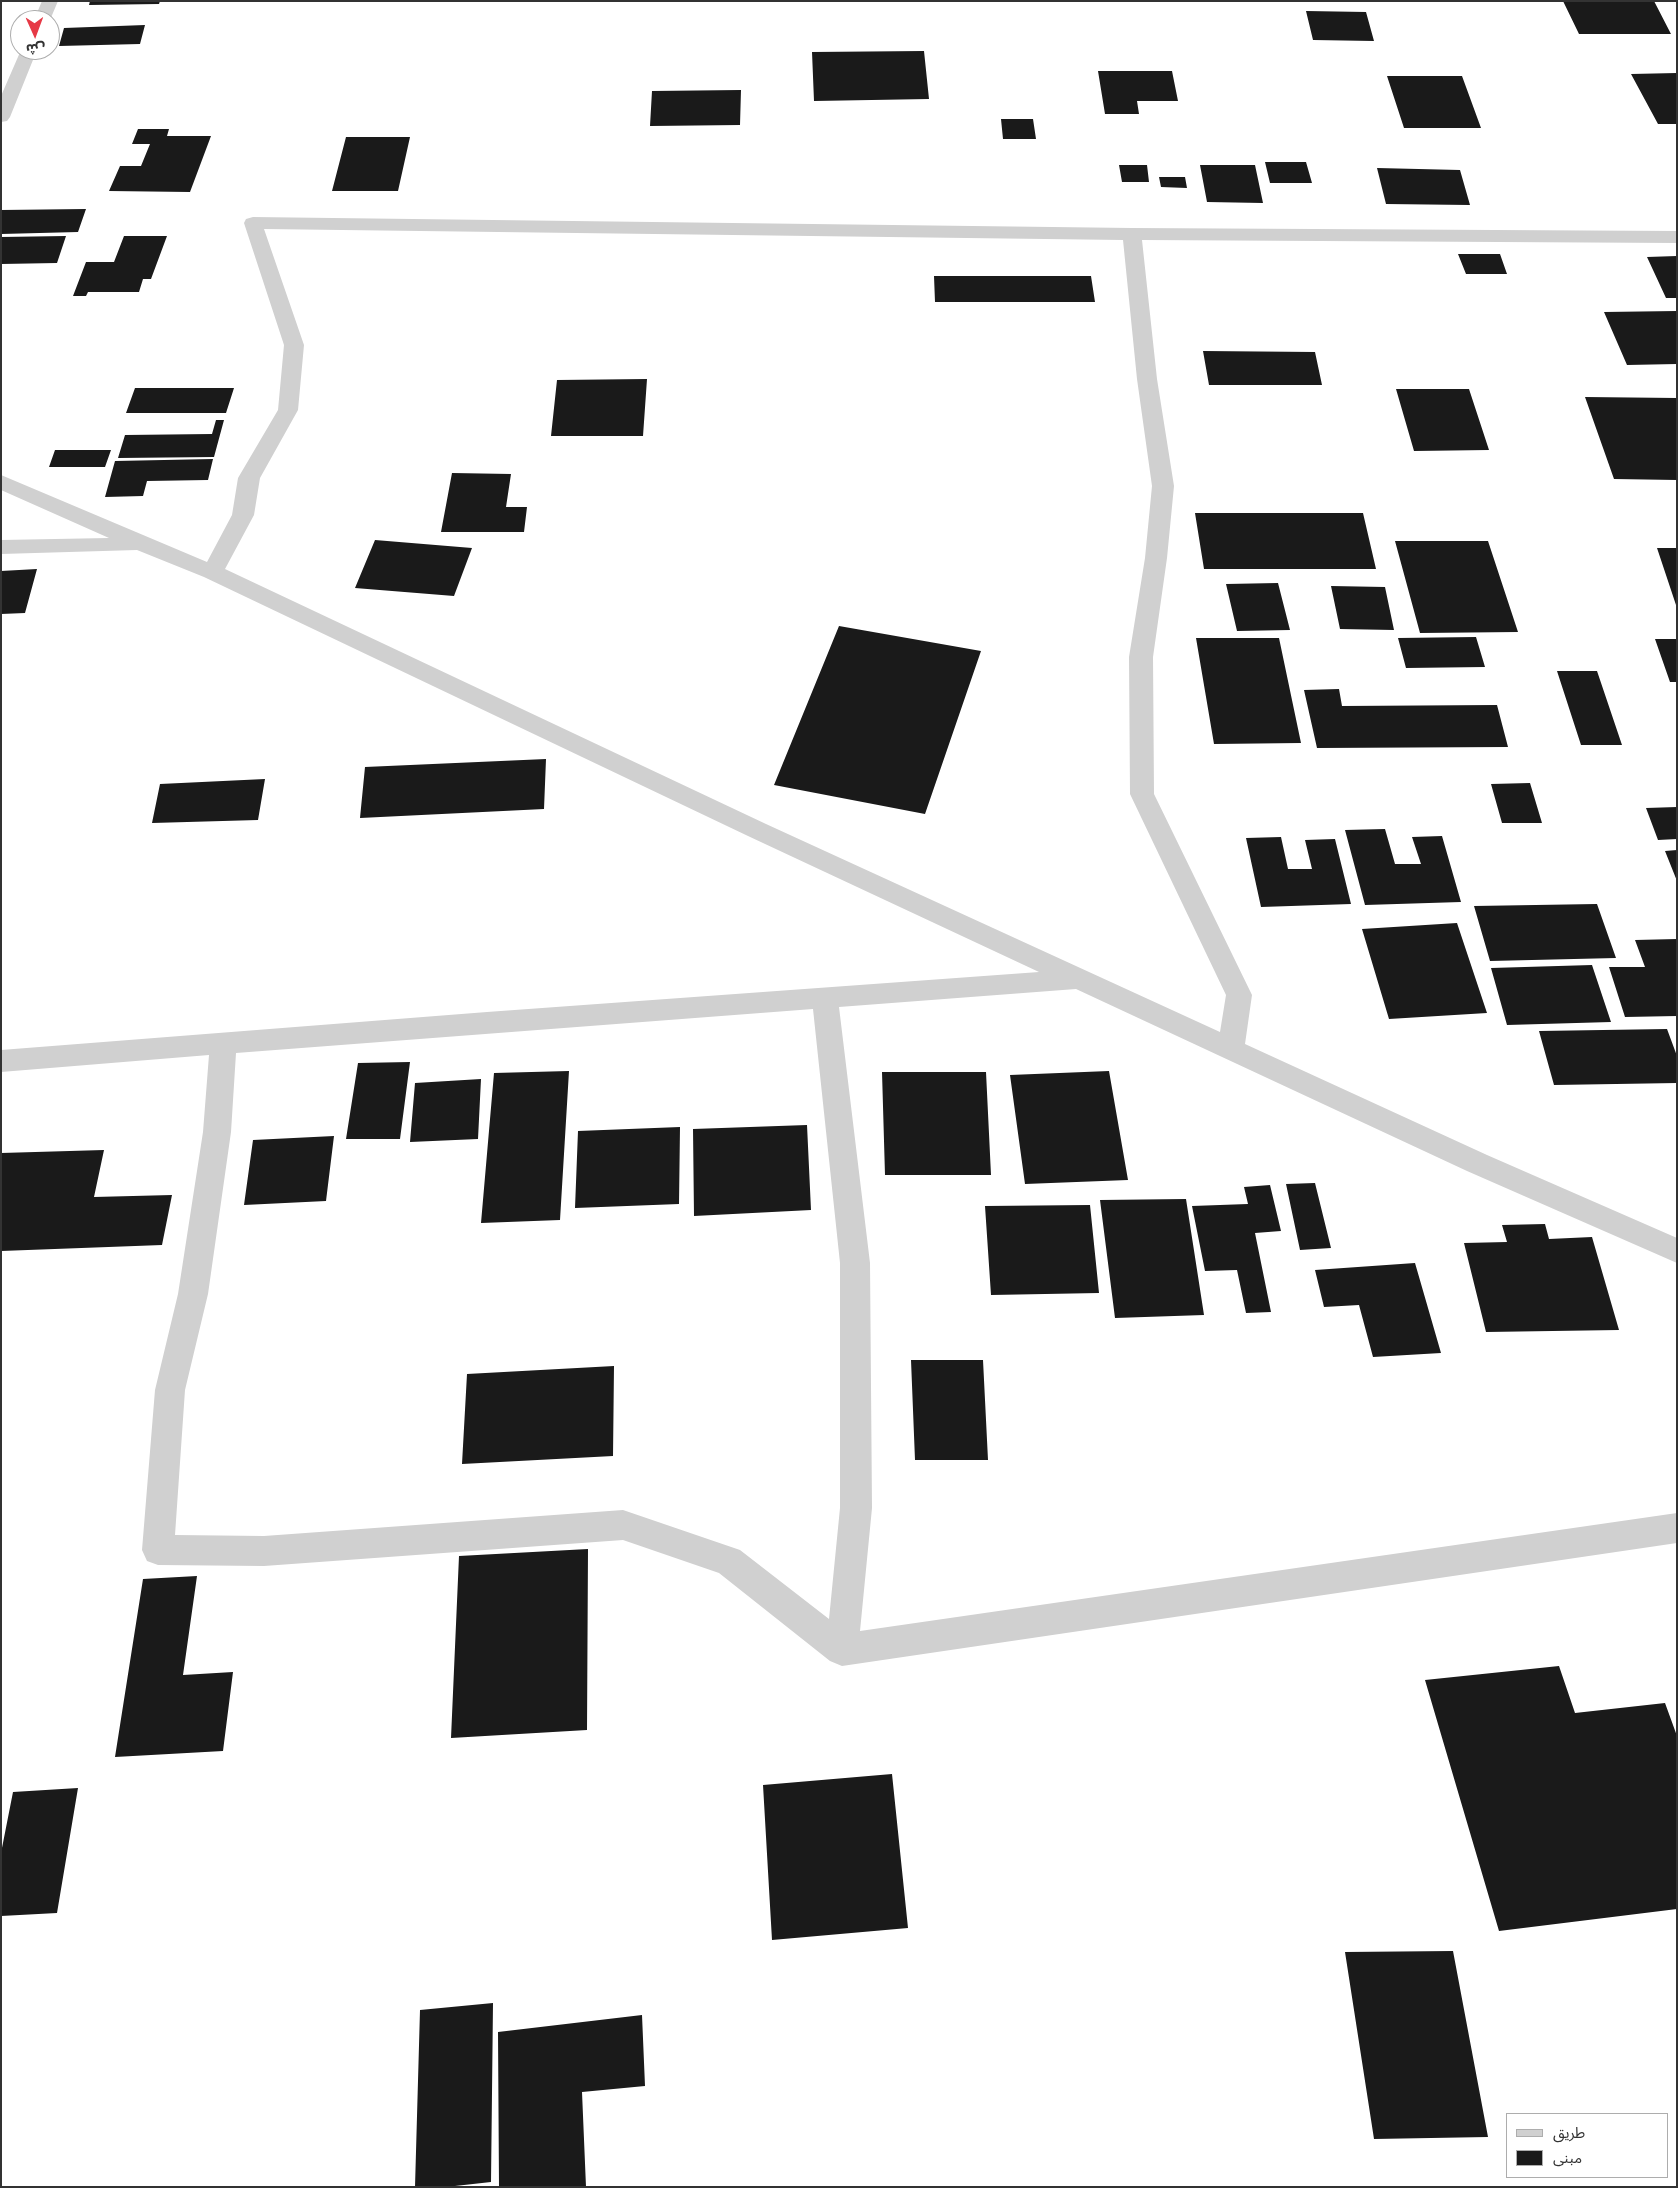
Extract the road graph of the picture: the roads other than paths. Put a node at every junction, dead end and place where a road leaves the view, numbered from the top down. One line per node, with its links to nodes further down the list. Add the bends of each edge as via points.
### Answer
1 (26, 60): 2 (street)
2 (1, 117)
3 (1132, 234): 4 (street); 8 (street, via 253,223 294,345 288,410 249,478 243,514); 12 (street, via 1147,379 1163,486 1142,657 1142,794 1239,994)
4 (1677, 237)
5 (1, 482): 6 (street)
6 (140, 544): 7 (street); 8 (street)
7 (1, 547)
8 (212, 572): 9 (street)
9 (1080, 979): 10 (street); 12 (street)
10 (825, 997): 11 (street); 16 (street, via 855,1263 856,1508)
11 (223, 1043): 13 (street); 16 (street, via 217,1132 194,1285 170,1390 158,1550 264,1551 623,1525 729,1561)
12 (1231, 1049): 14 (street)
13 (1, 1062)
14 (1677, 1251)
15 (1677, 1528): 16 (street)
16 (842, 1650)

